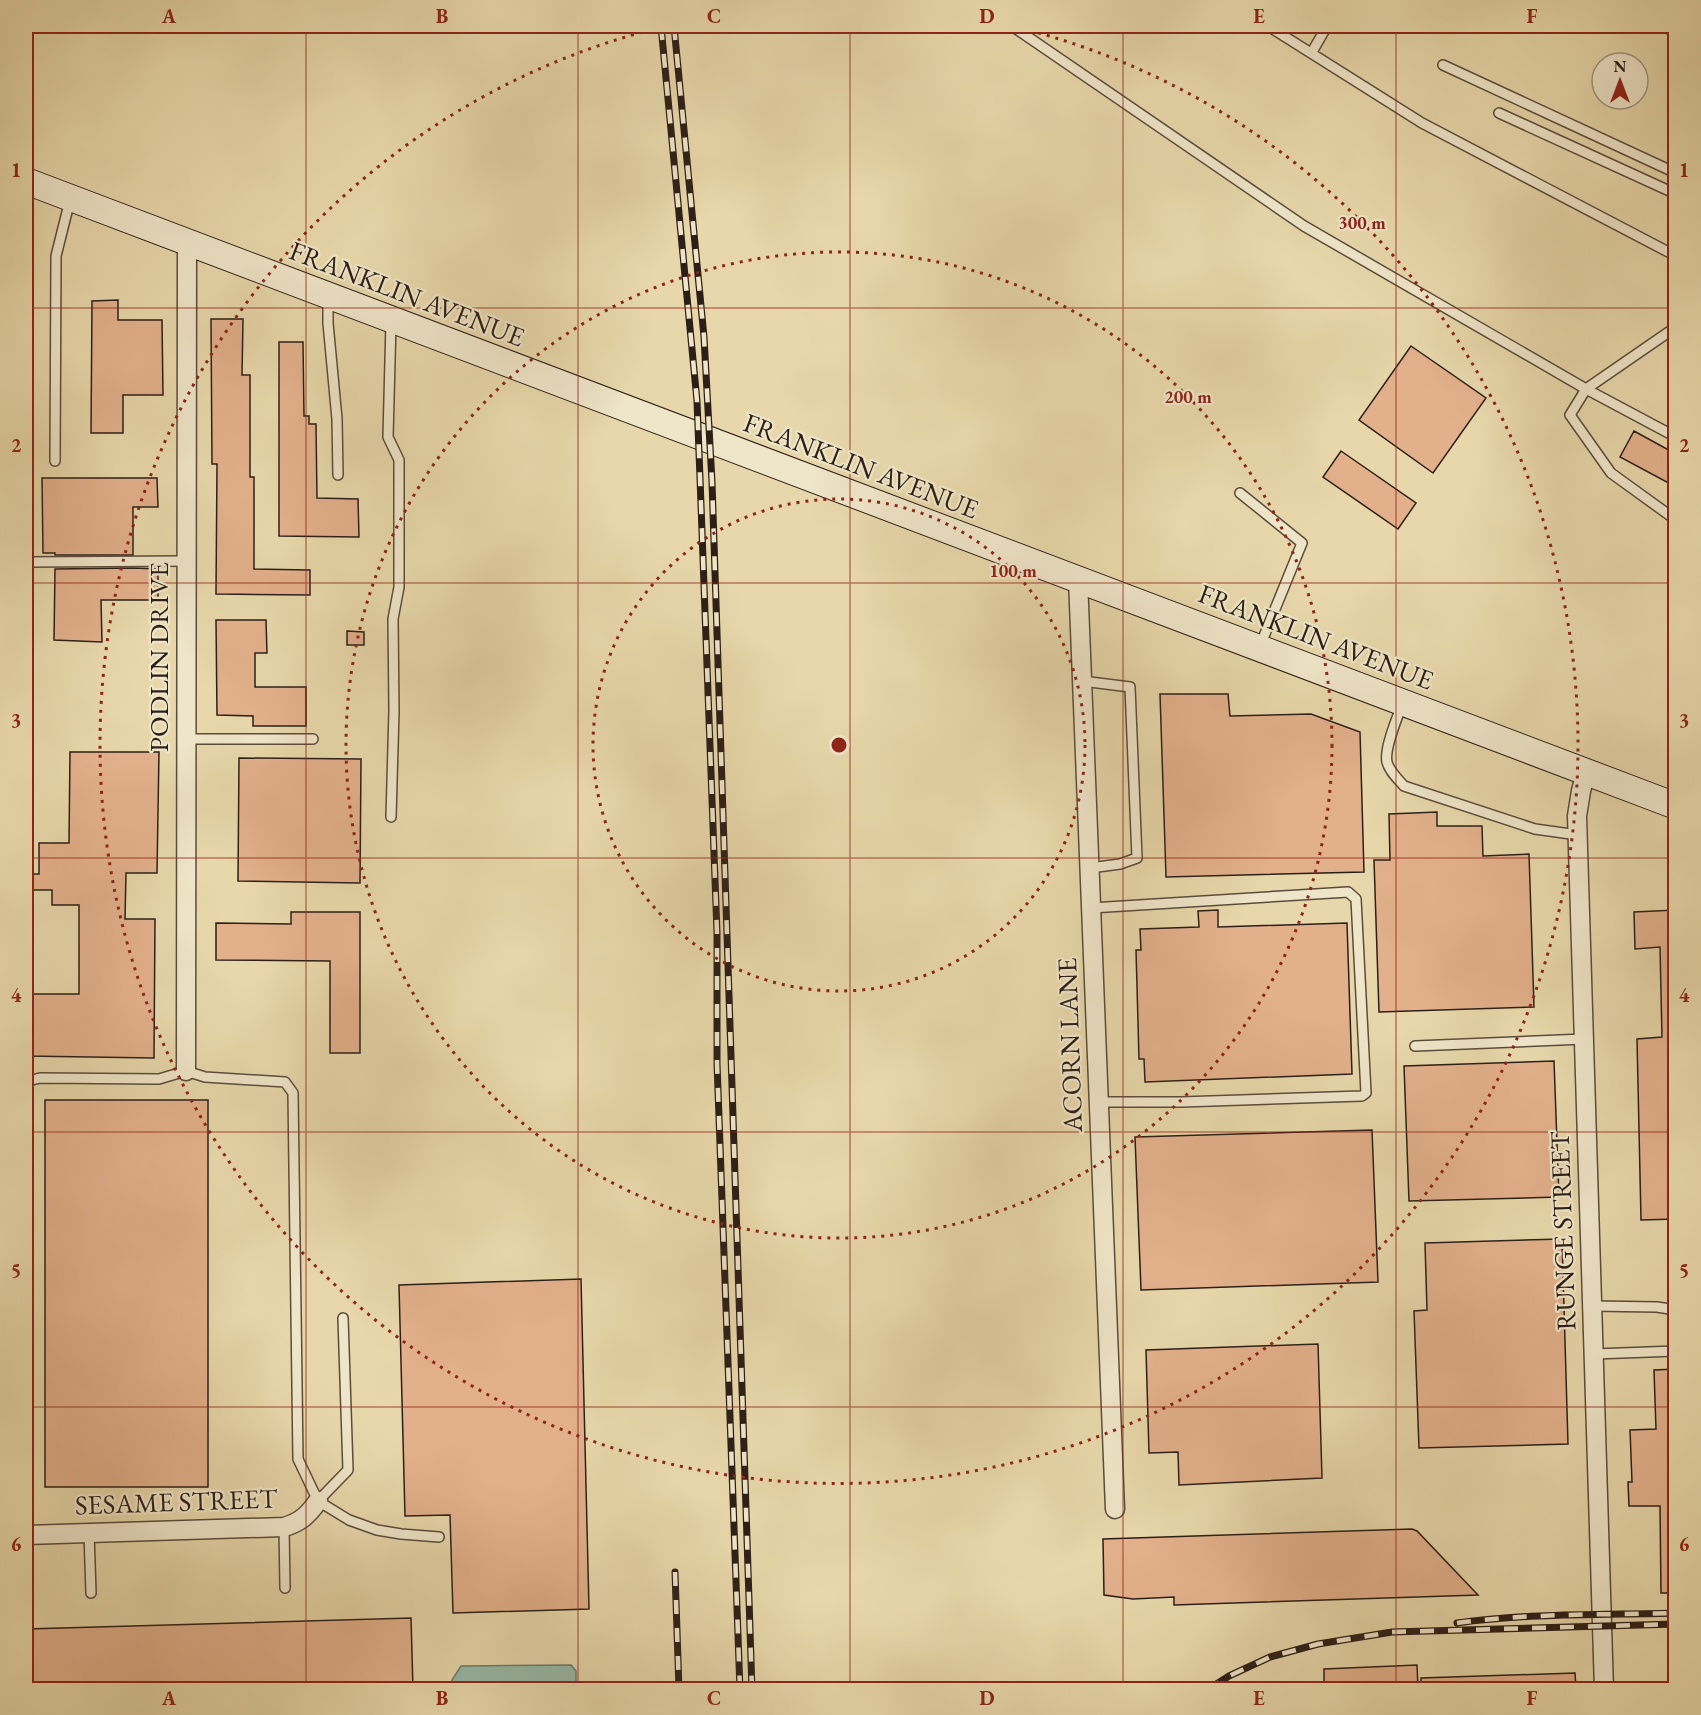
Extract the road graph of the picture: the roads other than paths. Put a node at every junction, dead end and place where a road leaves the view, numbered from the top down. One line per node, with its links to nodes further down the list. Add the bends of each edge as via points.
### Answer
1 (1012, 26): 18 (lane, via 1304,226)
2 (1269, 26): 6 (lane)
3 (1327, 26): 6 (lane)
4 (1659, 26): 5 (lane)
5 (1676, 31)
6 (1312, 52): 14 (lane, via 1422,123)
7 (1443, 65): 9 (lane)
8 (1499, 113): 11 (lane)
9 (1676, 173)
10 (26, 181): 12 (main road, FRANKLIN AVENUE)
11 (1676, 194)
12 (71, 198): 13 (main road, FRANKLIN AVENUE); 20 (lane, via 56,256)
13 (188, 242): 15 (main road, FRANKLIN AVENUE); 25 (street, PODLIN DRIVE)
14 (1676, 256)
15 (327, 295): 16 (main road, FRANKLIN AVENUE); 21 (lane, via 338,419)
16 (391, 319): 26 (main road, FRANKLIN AVENUE); 34 (lane, via 388,437 399,460)
17 (1676, 327): 18 (lane)
18 (1586, 389): 19 (lane); 23 (lane, via 1570,415 1611,473)
19 (1676, 437)
20 (55, 461)
21 (338, 475)
22 (1240, 493): 27 (lane, via 1302,543)
23 (1676, 519)
24 (26, 560): 25 (lane)
25 (186, 561): 30 (street, PODLIN DRIVE)
26 (1078, 579): 27 (main road, FRANKLIN AVENUE); 28 (street, ACORN LANE)
27 (1259, 648): 29 (main road, FRANKLIN AVENUE)
28 (1082, 681): 36 (street, ACORN LANE); 36 (lane, via 1130,687 1137,858)
29 (1402, 702): 32 (main road, FRANKLIN AVENUE); 35 (lane, via 1387,762 1404,786 1535,829)
30 (186, 739): 31 (lane); 40 (street, PODLIN DRIVE)
31 (313, 739)
32 (1586, 772): 33 (main road, FRANKLIN AVENUE); 35 (street, RUNGE STREET, via 1577,816)
33 (1676, 806)
34 (392, 816)
35 (1578, 835): 38 (street, RUNGE STREET)
36 (1090, 868): 37 (street, ACORN LANE)
37 (1091, 908): 42 (street, ACORN LANE); 42 (lane, via 1348,892 1356,899 1363,1009 1366,1093 1362,1096)
38 (1584, 1039): 39 (lane); 43 (street, RUNGE STREET)
39 (1415, 1046)
40 (186, 1071): 41 (lane, via 159,1079 39,1078); 48 (lane, via 205,1077 285,1082 293,1093 298,1459)
41 (26, 1084)
42 (1099, 1101): 49 (street, ACORN LANE)
43 (1592, 1306): 44 (lane); 47 (street, RUNGE STREET)
44 (1676, 1310)
45 (343, 1317): 48 (lane, via 348,1470)
46 (1676, 1351): 47 (lane)
47 (1594, 1354): 56 (street, RUNGE STREET)
48 (318, 1501): 50 (street, SESAME STREET, via 298,1523); 53 (lane, via 349,1520 377,1530)
49 (1115, 1509)
50 (284, 1527): 51 (street, SESAME STREET); 54 (lane)
51 (89, 1533): 52 (street, SESAME STREET); 55 (lane)
52 (26, 1535)
53 (439, 1537)
54 (285, 1588)
55 (91, 1593)
56 (1604, 1689)

